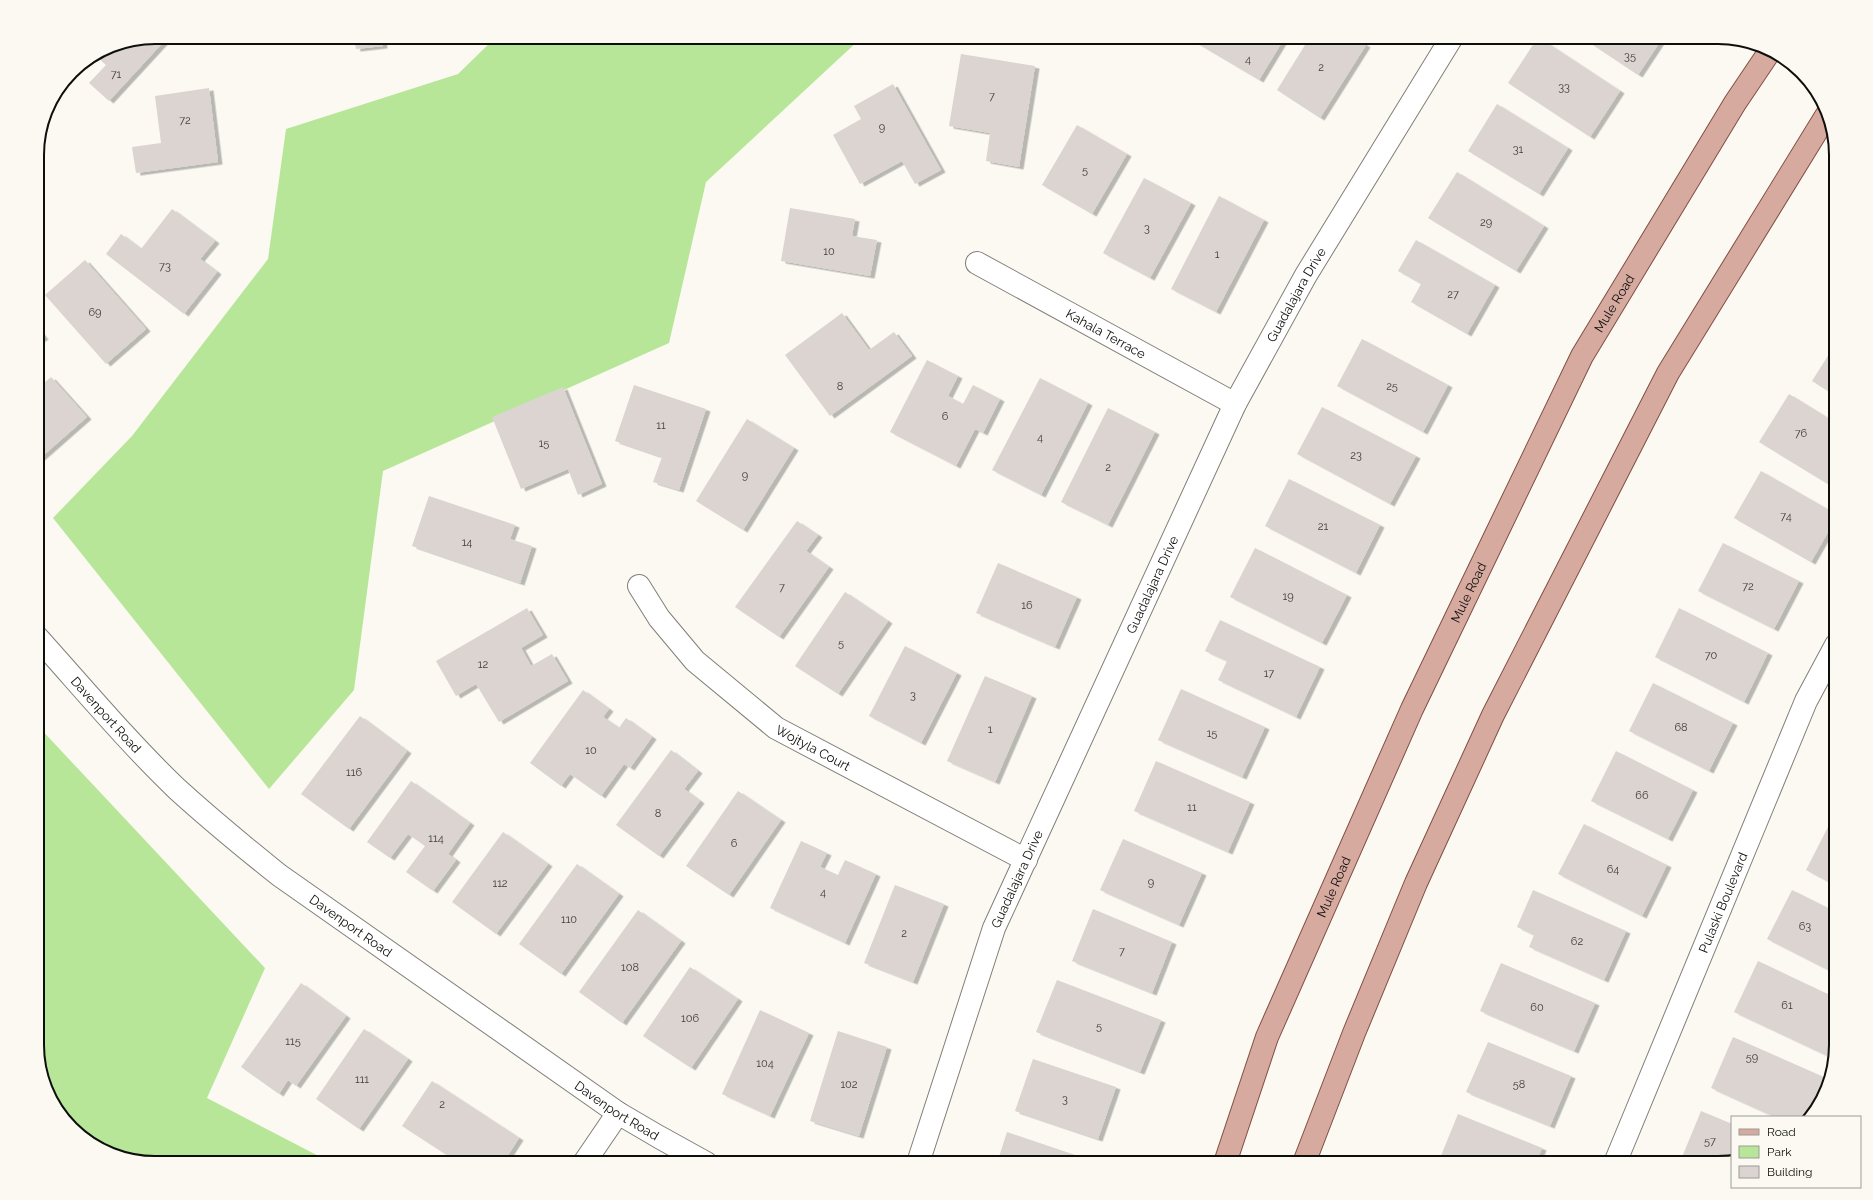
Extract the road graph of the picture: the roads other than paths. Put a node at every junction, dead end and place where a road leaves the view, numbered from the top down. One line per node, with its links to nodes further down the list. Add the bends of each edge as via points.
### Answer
1 (1448, 44): 5 (street, Guadalajara Drive, via 1306,275)
2 (1767, 55): 14 (main road, Mule Road, via 1735,102 1582,356 1412,709 1268,1037)
3 (1823, 120): 15 (main road, via 1668,373 1493,714 1413,890)
4 (977, 263): 5 (street, Kahala Terrace)
5 (1235, 404): 9 (street, Guadalajara Drive)
6 (639, 586): 9 (street, Wojtyla Court, via 659,618 696,661 776,728)
7 (44, 645): 10 (street, Davenport Road, via 176,788 242,845 279,875)
8 (1829, 658): 16 (street, Pulaski Boulevard, via 1806,701)
9 (1026, 860): 13 (street, Guadalajara Drive, via 994,928)
10 (618, 1113): 11 (street); 12 (street, Davenport Road)
11 (589, 1156)
12 (693, 1156)
13 (920, 1156)
14 (1227, 1156)
15 (1307, 1156)
16 (1618, 1156)

